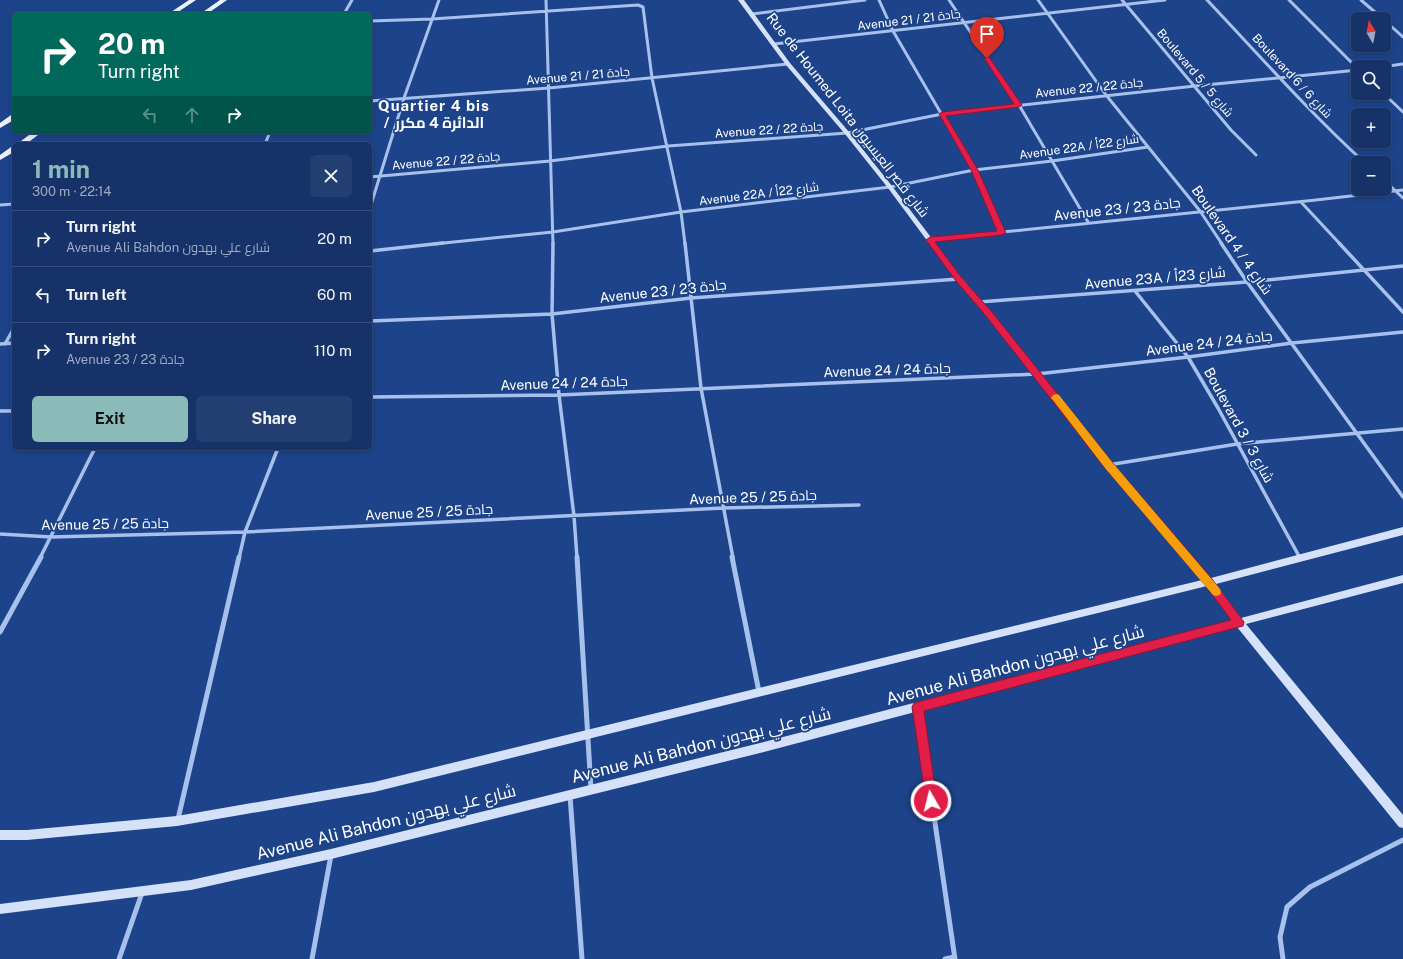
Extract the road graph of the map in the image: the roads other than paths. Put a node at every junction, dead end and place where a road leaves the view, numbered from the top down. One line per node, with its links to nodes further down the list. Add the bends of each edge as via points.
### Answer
1 (193, 0): 18 (main road)
2 (224, 0): 19 (main road)
3 (352, 0): 20 (street)
4 (439, 0): 24 (street)
5 (546, 0): 17 (street)
6 (742, 0): 23 (main road, Rue de Houmed Loita شارع قصر العيسيون)
7 (865, 0): 23 (street)
8 (879, 0): 28 (street)
9 (949, 0): 26 (street)
10 (1038, 0): 21 (street, Boulevard 4 / شارع 4)
11 (1122, 0): 16 (street, Boulevard 5 / شارع 5)
12 (1165, 0): 16 (street, Avenue 21 / جادة 21)
13 (1207, 0): 37 (street, Boulevard 6 / شارع 6)
14 (1289, 0): 31 (street)
15 (1361, 0): 22 (street)
16 (1125, 4): 21 (street, Avenue 21 / جادة 21); 38 (street, Boulevard 5 / شارع 5)
17 (548, 11): 24 (street); 36 (street, via 638,5 643,7); 39 (street)
18 (174, 12)
19 (206, 12)
20 (345, 12)
21 (1046, 12): 26 (street, Avenue 21 / جادة 21); 40 (street, Boulevard 4 / شارع 4)
22 (1374, 12)
23 (752, 14): 30 (main road, Rue de Houmed Loita شارع قصر العيسيون)
24 (432, 20): 25 (street); 41 (street)
25 (372, 21)
26 (963, 22): 28 (street, Avenue 21 / جادة 21); 44 (street)
27 (1391, 27): 29 (street)
28 (893, 31): 30 (street, Avenue 21 / جادة 21); 46 (street)
29 (1403, 37)
30 (774, 44): 32 (main road, Rue de Houmed Loita شارع قصر العيسيون)
31 (1351, 62)
32 (788, 64): 36 (street, Avenue 21 / جادة 21); 49 (main road, Rue de Houmed Loita شارع قصر العيسيون)
33 (1403, 64): 34 (street)
34 (1391, 66)
35 (1351, 70): 37 (street, Avenue 22 / جادة 22)
36 (652, 78): 39 (street, Avenue 21 / جادة 21); 52 (street)
37 (1282, 78): 38 (street, Avenue 22 / جادة 22); 56 (street, Boulevard 6 / شارع 6, via 1326,127)
38 (1195, 86): 40 (street, Avenue 22 / جادة 22); 55 (street, Boulevard 5 / شارع 5, via 1231,130)
39 (549, 88): 41 (street, Avenue 21 / جادة 21); 58 (street)
40 (1106, 95): 44 (street, Avenue 22 / جادة 22); 53 (street, Boulevard 4 / شارع 4)
41 (404, 98): 43 (street, Avenue 21 / جادة 21); 61 (street)
42 (1390, 100): 45 (street)
43 (372, 101)
44 (1019, 105): 46 (street, Avenue 22 / جادة 22); 59 (street)
45 (1403, 112)
46 (942, 114): 49 (street, Avenue 22 / جادة 22); 60 (street)
47 (12, 117): 48 (main road)
48 (0, 126)
49 (847, 133): 52 (street, Avenue 22 / جادة 22); 63 (main road, Rue de Houmed Loita شارع قصر العيسيون)
50 (35, 134): 51 (main road)
51 (24, 142)
52 (668, 146): 58 (street, Avenue 22 / جادة 22); 73 (street)
53 (1148, 147): 59 (street, Avenue 22A / شارع 22أ); 72 (street, Boulevard 4 / شارع 4)
54 (12, 150): 57 (main road)
55 (1256, 155)
56 (1357, 156)
57 (0, 158)
58 (550, 161): 61 (street, Avenue 22 / جادة 22); 75 (street)
59 (1052, 161): 60 (street, Avenue 22A / شارع 22أ); 74 (street)
60 (974, 170): 63 (street, Avenue 22A / شارع 22أ); 76 (street)
61 (382, 176): 62 (street, Avenue 22 / جادة 22); 69 (street)
62 (372, 177)
63 (890, 187): 73 (street, Avenue 22A / شارع 22أ); 77 (main road, Rue de Houmed Loita شارع قصر العيسيون)
64 (1391, 187): 66 (street)
65 (1403, 190): 66 (street, Avenue 23 / جادة 23)
66 (1395, 191): 67 (street); 68 (street, Avenue 23 / جادة 23)
67 (1403, 198)
68 (1301, 202): 72 (street, Avenue 23 / جادة 23); 80 (street)
69 (372, 203)
70 (12, 204): 71 (street)
71 (0, 205)
72 (1200, 211): 74 (street, Avenue 23 / جادة 23); 82 (street, Boulevard 4 / شارع 4)
73 (681, 212): 75 (street, Avenue 22A / شارع 22أ); 84 (street)
74 (1088, 222): 76 (street, Avenue 23 / جادة 23)
75 (553, 232): 78 (street, Avenue 22A / شارع 22أ); 87 (street)
76 (1002, 233): 77 (street, Avenue 23 / جادة 23)
77 (930, 240): 81 (main road, Rue de Houmed Loita شارع قصر العيسيون)
78 (372, 251)
79 (1403, 266): 80 (street, Avenue 23A / شارع 23أ)
80 (1364, 271): 82 (street, Avenue 23A / شارع 23أ); 86 (street)
81 (959, 279): 84 (street, Avenue 23 / جادة 23); 85 (main road, Rue de Houmed Loita شارع قصر العيسيون)
82 (1247, 282): 83 (street, Avenue 23A / شارع 23أ); 92 (street, Boulevard 4 / شارع 4)
83 (1135, 291): 85 (street, Avenue 23A / شارع 23أ); 95 (street, Boulevard 3 / شارع 3)
84 (692, 298): 87 (street, Avenue 23 / جادة 23); 97 (street)
85 (979, 302): 96 (main road, Rue de Houmed Loita شارع قصر العيسيون)
86 (1403, 312)
87 (552, 314): 88 (street, Avenue 23 / جادة 23); 98 (street)
88 (372, 320)
89 (12, 332): 94 (street)
90 (1403, 332): 92 (street, Avenue 24 / جادة 24)
91 (12, 343): 94 (street)
92 (1292, 343): 95 (street, Avenue 24 / جادة 24); 103 (street, Boulevard 4 / شارع 4)
93 (0, 344): 94 (street)
94 (5, 344)
95 (1188, 357): 96 (street, Avenue 24 / جادة 24); 104 (street, Boulevard 3 / شارع 3)
96 (1037, 374): 97 (street, Avenue 24 / جادة 24); 107 (main road, Rue de Houmed Loita شارع قصر العيسيون)
97 (701, 388): 98 (street, Avenue 24 / جادة 24); 110 (street)
98 (559, 395): 99 (street, Avenue 24 / جادة 24); 111 (street)
99 (372, 397)
100 (0, 411): 101 (street)
101 (12, 411)
102 (1403, 428): 103 (street)
103 (1356, 432): 104 (street); 108 (street, Boulevard 4 / شارع 4)
104 (1237, 444): 107 (street); 116 (street, Boulevard 3 / شارع 3)
105 (94, 450): 115 (street)
106 (277, 450): 113 (street)
107 (1108, 465): 118 (main road, Rue de Houmed Loita شارع قصر العيسيون)
108 (1403, 497)
109 (859, 505): 110 (street, Avenue 25 / جادة 25)
110 (723, 508): 111 (street, Avenue 25 / جادة 25); 121 (street)
111 (574, 516): 113 (street, Avenue 25 / جادة 25); 123 (street)
112 (1403, 531): 116 (main road)
113 (246, 532): 115 (street, Avenue 25 / جادة 25); 126 (street)
114 (0, 534): 115 (street, Avenue 25 / جادة 25)
115 (51, 537): 120 (street)
116 (1300, 558): 118 (main road)
117 (1403, 579): 119 (main road, Avenue Ali Bahdon شارع علي بهدون)
118 (1209, 582): 119 (main road, Rue de Houmed Loita شارع قصر العيسيون); 121 (main road)
119 (1239, 622): 122 (main road, Avenue Ali Bahdon شارع علي بهدون); 127 (main road, Rue de Houmed Loita شارع قصر العيسيون)
120 (0, 632)
121 (759, 692): 123 (main road)
122 (918, 707): 124 (main road, Avenue Ali Bahdon شارع علي بهدون); 133 (street)
123 (588, 733): 124 (street); 126 (main road, via 374,787)
124 (591, 789): 125 (main road, Avenue Ali Bahdon شارع علي بهدون)
125 (570, 794): 130 (main road, Avenue Ali Bahdon شارع علي بهدون); 136 (street)
126 (177, 821): 128 (main road)
127 (1403, 823)
128 (0, 836)
129 (1403, 840): 138 (street, via 1310,886 1287,907 1280,937)
130 (331, 854): 131 (main road, Avenue Ali Bahdon شارع علي بهدون, via 191,885); 135 (street)
131 (142, 892): 132 (main road, Avenue Ali Bahdon شارع علي بهدون); 134 (street)
132 (0, 910)
133 (954, 958): 137 (street)
134 (119, 959)
135 (312, 959)
136 (582, 959)
137 (945, 959)
138 (1283, 959)

